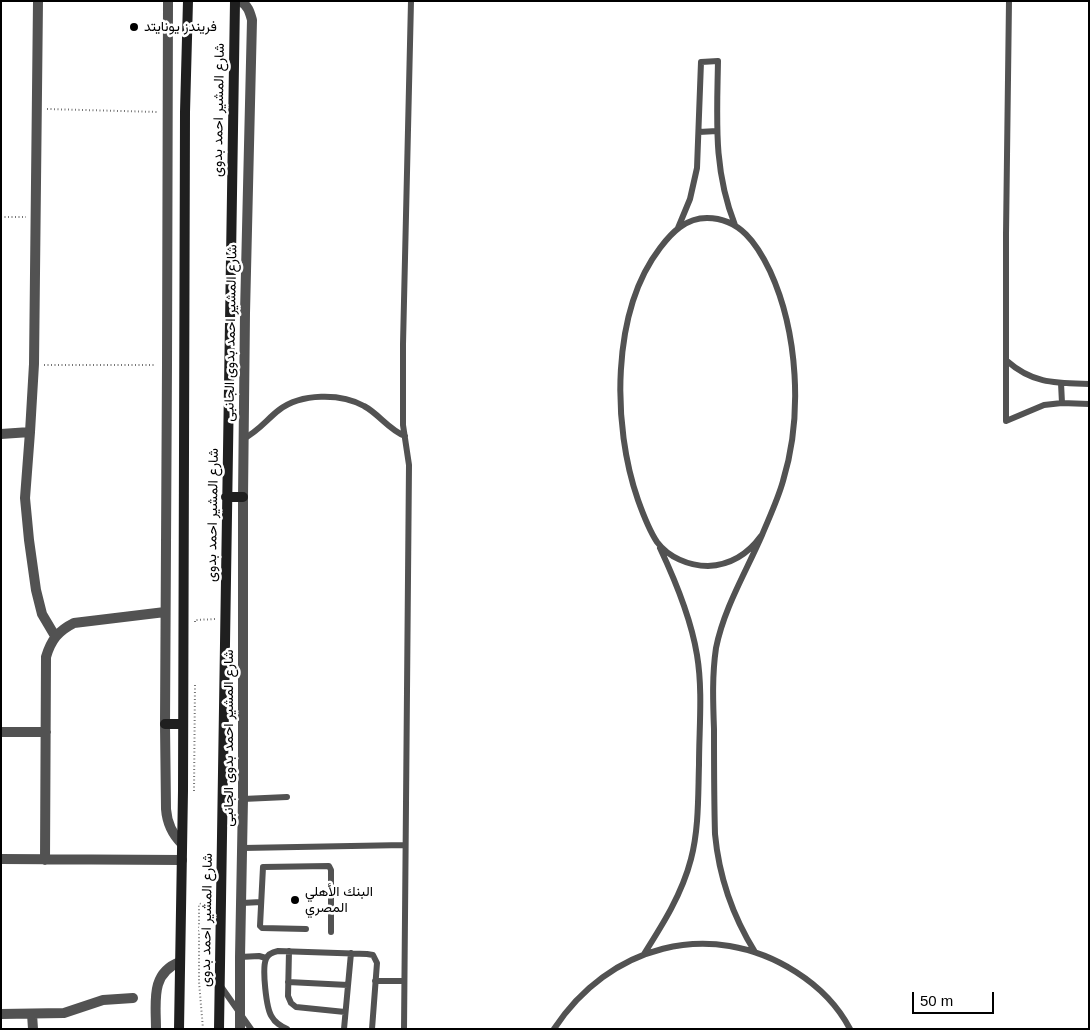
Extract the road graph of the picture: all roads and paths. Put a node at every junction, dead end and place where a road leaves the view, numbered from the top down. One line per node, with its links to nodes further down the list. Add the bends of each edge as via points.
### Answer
1 (38, 1): 8 (street)
2 (168, 1): 9 (street)
3 (188, 1): 36 (street, شارع المشير احمد بدوى)
4 (235, 1): 27 (street, شارع المشير احمد بدوى)
5 (240, 1): 26 (street, شارع المشير احمد بدوى الجانبى, via 249,10 252,20)
6 (411, 1): 25 (lane)
7 (1009, 1): 16 (lane)
8 (38, 108): 9 (path); 13 (street)
9 (167, 112): 18 (street)
10 (717, 131): 11 (lane); 11 (lane, via 718,61 701,62); 14 (lane, via 721,179)
11 (698, 132): 15 (lane, via 694,184)
12 (1, 217): 13 (path)
13 (36, 217): 17 (street)
14 (735, 225): 15 (lane, via 719,219 701,218); 29 (lane, via 750,237 774,281 785,313 793,367 795,407 791,446 782,483)
15 (677, 229): 30 (lane, via 654,257 637,290 625,338 621,378 621,420 627,465 640,506)
16 (1006, 361): 19 (lane, via 1032,378); 21 (lane, via 1006,421 1036,408)
17 (34, 364): 18 (path); 23 (street)
18 (167, 365): 31 (street)
19 (1062, 383): 20 (lane); 21 (lane)
20 (1089, 384)
21 (1062, 403): 22 (lane)
22 (1089, 404)
23 (30, 432): 24 (street); 34 (street, via 25,498 29,540 42,614)
24 (1, 434)
25 (404, 436): 26 (lane, via 365,406 350,400 309,398 279,410); 42 (lane, via 409,465)
26 (244, 439): 28 (street, شارع المشير احمد بدوى الجانبى)
27 (226, 497): 28 (street); 32 (street, شارع المشير احمد بدوى)
28 (243, 497): 40 (street, شارع المشير احمد بدوى الجانبى)
29 (762, 536): 30 (lane, via 740,557 711,566 691,564 672,556); 53 (lane, via 726,615 713,675 716,852 730,904)
30 (657, 542): 55 (lane, via 680,594 698,656 698,807 695,841 686,876 672,909)
31 (165, 612): 34 (street, via 74,623); 35 (street)
32 (225, 619): 33 (path); 48 (street, شارع المشير احمد بدوى)
33 (195, 620)
34 (55, 636): 38 (street, via 46,657)
35 (164, 724): 36 (street); 41 (street, via 167,817 172,832)
36 (183, 724): 41 (street, شارع المشير احمد بدوى)
37 (1, 732): 38 (street)
38 (46, 732): 45 (street)
39 (287, 797): 40 (lane)
40 (243, 799): 43 (street, شارع المشير احمد بدوى الجانبى)
41 (182, 844): 46 (street, شارع المشير احمد بدوى)
42 (405, 845): 43 (lane); 60 (lane)
43 (243, 848): 49 (street, شارع المشير احمد بدوى الجانبى)
44 (1, 859): 45 (street)
45 (45, 860): 46 (street)
46 (182, 860): 58 (street, شارع المشير احمد بدوى)
47 (260, 902): 49 (lane); 50 (lane, via 262,928); 51 (lane, via 263,867 329,866)
48 (220, 903): 62 (street, شارع المشير احمد بدوى); 72 (path, via 199,904)
49 (242, 903): 56 (street, شارع المشير احمد بدوى الجانبى)
50 (306, 929)
51 (331, 932)
52 (288, 951): 54 (lane); 57 (lane, via 275,951); 61 (lane)
53 (755, 952): 55 (lane, via 724,945 692,944); 81 (lane, via 787,966 815,986)
54 (350, 953): 59 (lane, via 375,957); 63 (lane)
55 (644, 954): 80 (lane, via 598,979 573,1002)
56 (240, 957): 57 (lane); 68 (street, شارع المشير احمد بدوى الجانبى)
57 (266, 958): 76 (lane, via 268,1010 276,1022)
58 (180, 962): 70 (street, via 169,966 157,986); 71 (street, شارع المشير احمد بدوى)
59 (375, 981): 60 (lane); 78 (lane)
60 (404, 981): 79 (lane)
61 (288, 982): 63 (lane); 65 (lane, via 289,1000 296,1006)
62 (219, 984): 68 (lane); 73 (street, شارع المشير احمد بدوى)
63 (348, 985): 65 (lane)
64 (133, 998): 67 (street, via 103,1000 64,1013)
65 (345, 1012): 77 (lane)
66 (1, 1014): 67 (street)
67 (32, 1014): 69 (street)
68 (240, 1015): 74 (street, شارع المشير احمد بدوى الجانبى); 75 (lane)
69 (32, 1029)
70 (156, 1029)
71 (178, 1029)
72 (202, 1029)
73 (219, 1029)
74 (240, 1029)
75 (251, 1029)
76 (287, 1029)
77 (344, 1029)
78 (372, 1029)
79 (404, 1029)
80 (554, 1029)
81 (850, 1029)

